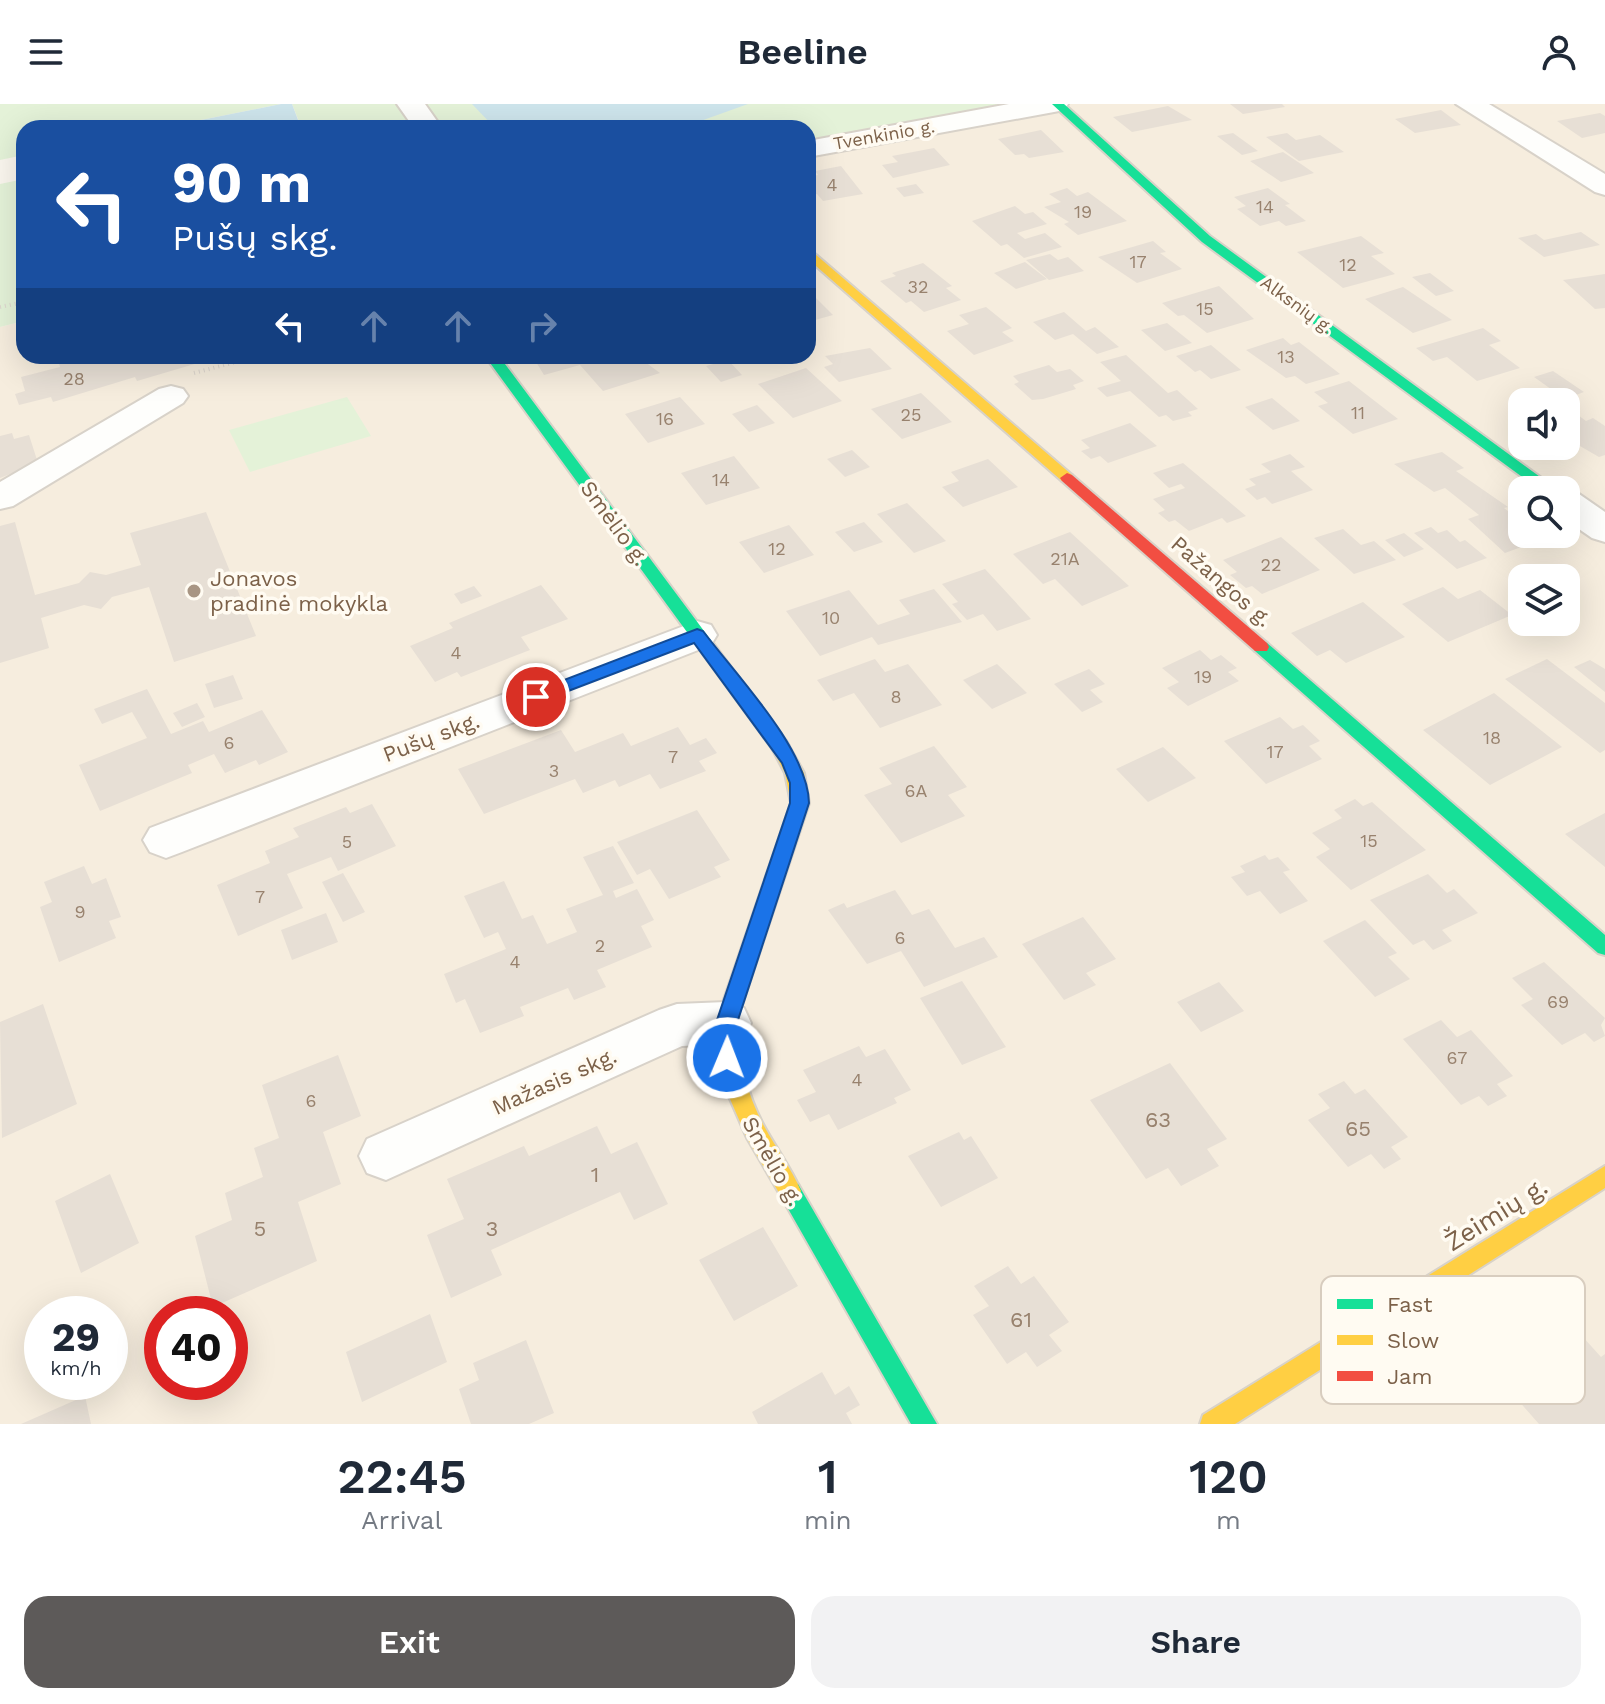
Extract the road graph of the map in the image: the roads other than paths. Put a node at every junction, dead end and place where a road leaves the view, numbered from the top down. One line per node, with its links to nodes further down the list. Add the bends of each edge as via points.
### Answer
1 (1056, 104): 3 (street, Tvenkinio g.); 8 (street, Alksnių g., via 1206,239)
2 (1470, 104): 4 (street)
3 (816, 148)
4 (1605, 186)
5 (816, 259): 12 (street, Pažangos g.)
6 (498, 364): 10 (street, Smėlio g.)
7 (171, 396): 9 (street)
8 (1531, 476)
9 (0, 498)
10 (697, 635): 11 (street, Pušų skg.); 13 (street, Smėlio g., via 791,761 799,783 800,803)
11 (166, 840)
12 (1605, 947)
13 (726, 1023): 14 (street, Mažasis skg., via 677,1025); 18 (street, Smėlio g., via 727,1058 738,1101)
14 (386, 1156)
15 (1605, 1176): 16 (street, Žeimių g.)
16 (1447, 1276)
17 (1321, 1355): 19 (street, Žeimių g.)
18 (925, 1424)
19 (1212, 1424)

